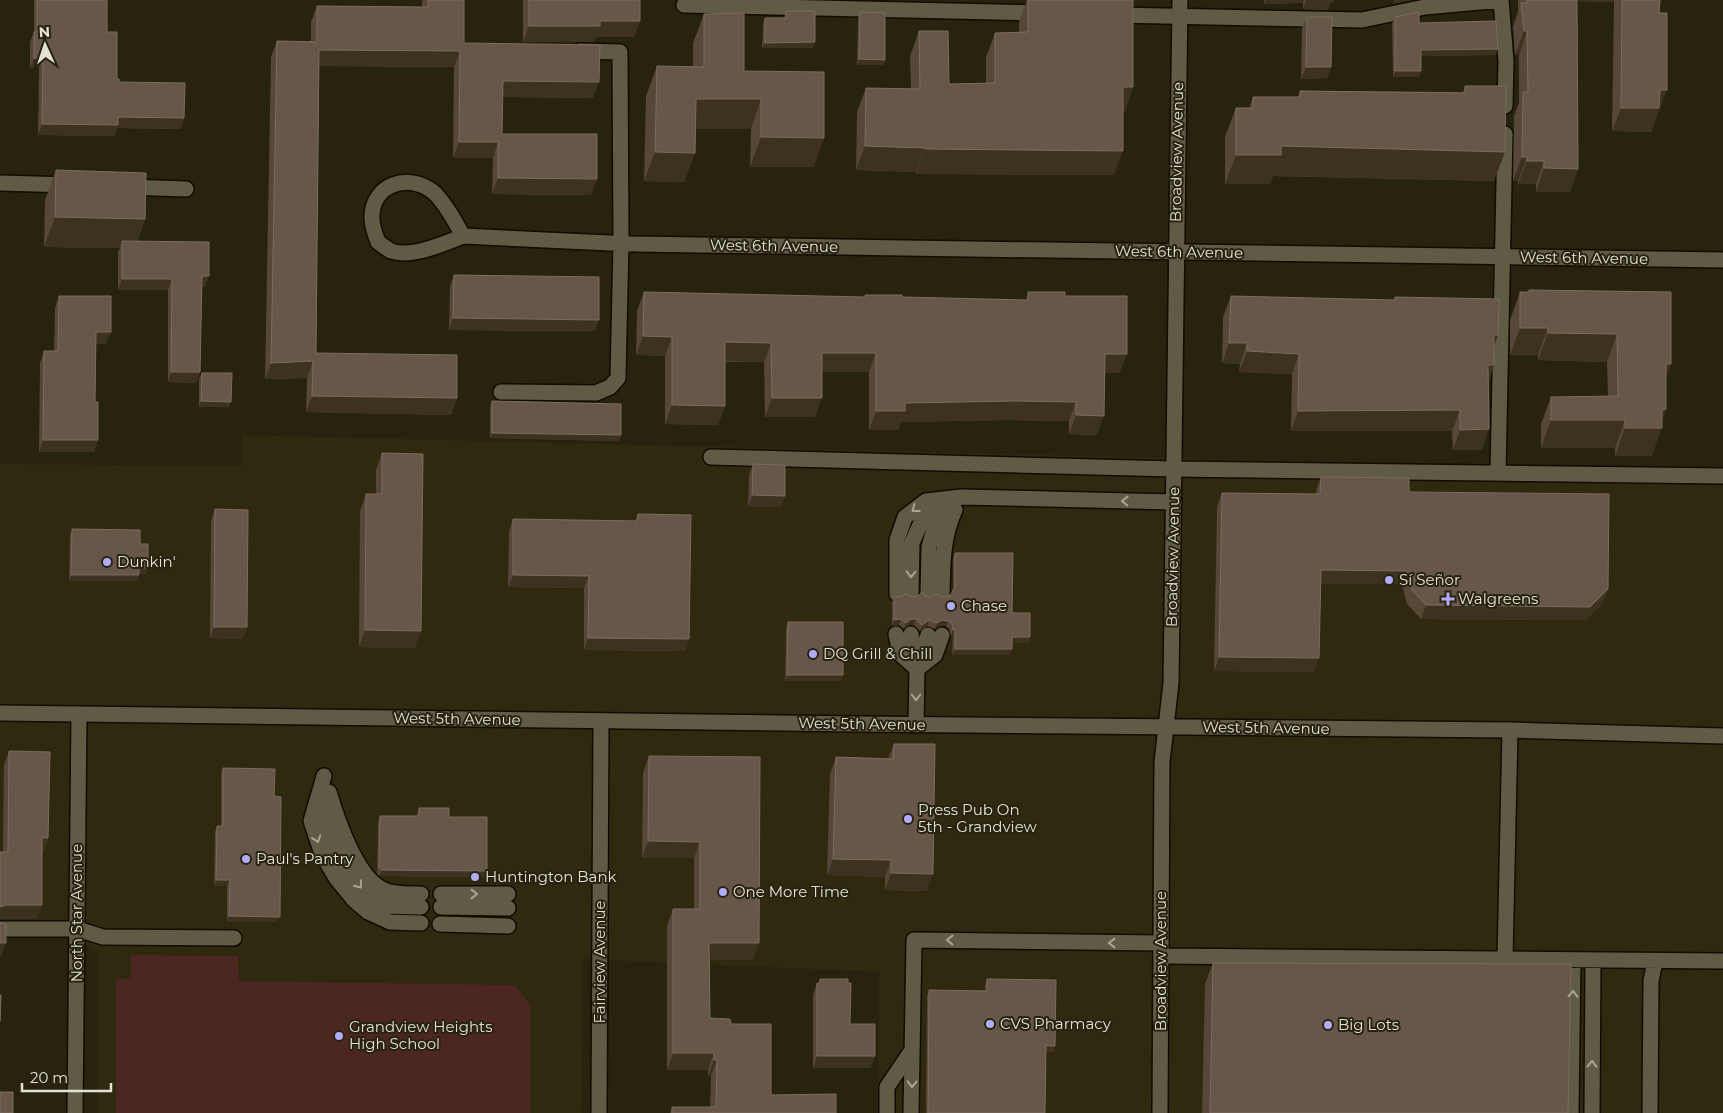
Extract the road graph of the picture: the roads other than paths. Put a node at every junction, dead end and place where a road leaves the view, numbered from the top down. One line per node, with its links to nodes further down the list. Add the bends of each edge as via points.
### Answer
1 (1180, 0): 6 (street, Broadview Avenue)
2 (1501, 0): 6 (street, via 1425,7 1362,20); 15 (street, via 1506,61)
3 (684, 5): 4 (street)
4 (1052, 14)
5 (1100, 15): 6 (street)
6 (1180, 16): 14 (street, Broadview Avenue)
7 (563, 51): 13 (street, via 620,52)
8 (0, 183): 9 (street)
9 (89, 186)
10 (108, 186): 11 (street)
11 (186, 189)
12 (463, 236): 12 (street, via 432,191 413,182 399,182 381,191 374,204 372,216 378,242 391,251 413,252); 13 (street, West 6th Avenue)
13 (628, 244): 14 (street, West 6th Avenue); 17 (street, via 618,378 610,388 596,393)
14 (1175, 252): 15 (street, West 6th Avenue); 19 (street, Broadview Avenue)
15 (1502, 257): 16 (street, West 6th Avenue); 20 (street)
16 (1723, 260)
17 (501, 392)
18 (711, 457): 19 (street)
19 (1174, 469): 20 (street); 23 (street, Broadview Avenue)
20 (1498, 473): 21 (street)
21 (1723, 476)
22 (961, 498): 23 (street, one-way to 22); 24 (street, one-way to 24, via 926,501 905,517 897,540); 25 (street, via 948,525)
23 (1174, 502): 33 (street, Broadview Avenue, via 1170,688)
24 (904, 594)
25 (935, 594)
26 (904, 634): 28 (street, via 900,654)
27 (935, 635): 28 (street, via 935,656)
28 (917, 669): 32 (street, one-way to 32)
29 (0, 713): 30 (street, West 5th Avenue)
30 (79, 714): 31 (street, West 5th Avenue); 43 (street, North Star Avenue)
31 (601, 721): 32 (street, West 5th Avenue); 53 (street, Fairview Avenue)
32 (916, 725): 33 (street, West 5th Avenue)
33 (1166, 727): 34 (street, West 5th Avenue); 45 (street, Broadview Avenue, via 1162,762)
34 (1510, 730): 35 (street, West 5th Avenue); 46 (street)
35 (1723, 736)
36 (421, 901): 39 (street, via 387,906 368,897 342,863 324,821 324,776 311,821 322,854 336,878 368,912 390,922)
37 (441, 901): 38 (street, one-way to 38)
38 (508, 901)
39 (420, 923)
40 (440, 924): 41 (street)
41 (508, 926)
42 (0, 929): 43 (street)
43 (77, 930): 44 (street, via 103,937); 52 (street, North Star Avenue)
44 (234, 938)
45 (1161, 950): 46 (street); 51 (street, one-way to 51, via 914,940); 56 (street, Broadview Avenue)
46 (1505, 959): 47 (street)
47 (1573, 960): 48 (street); 57 (street, one-way to 47)
48 (1593, 960): 49 (street); 58 (street, one-way to 48)
49 (1655, 961): 50 (street); 59 (street, via 1651,981)
50 (1723, 961)
51 (912, 1050): 54 (street, via 887,1087); 55 (street, one-way to 55)
52 (75, 1113)
53 (600, 1113)
54 (887, 1113)
55 (911, 1113)
56 (1160, 1113)
57 (1571, 1113)
58 (1592, 1113)
59 (1650, 1113)

